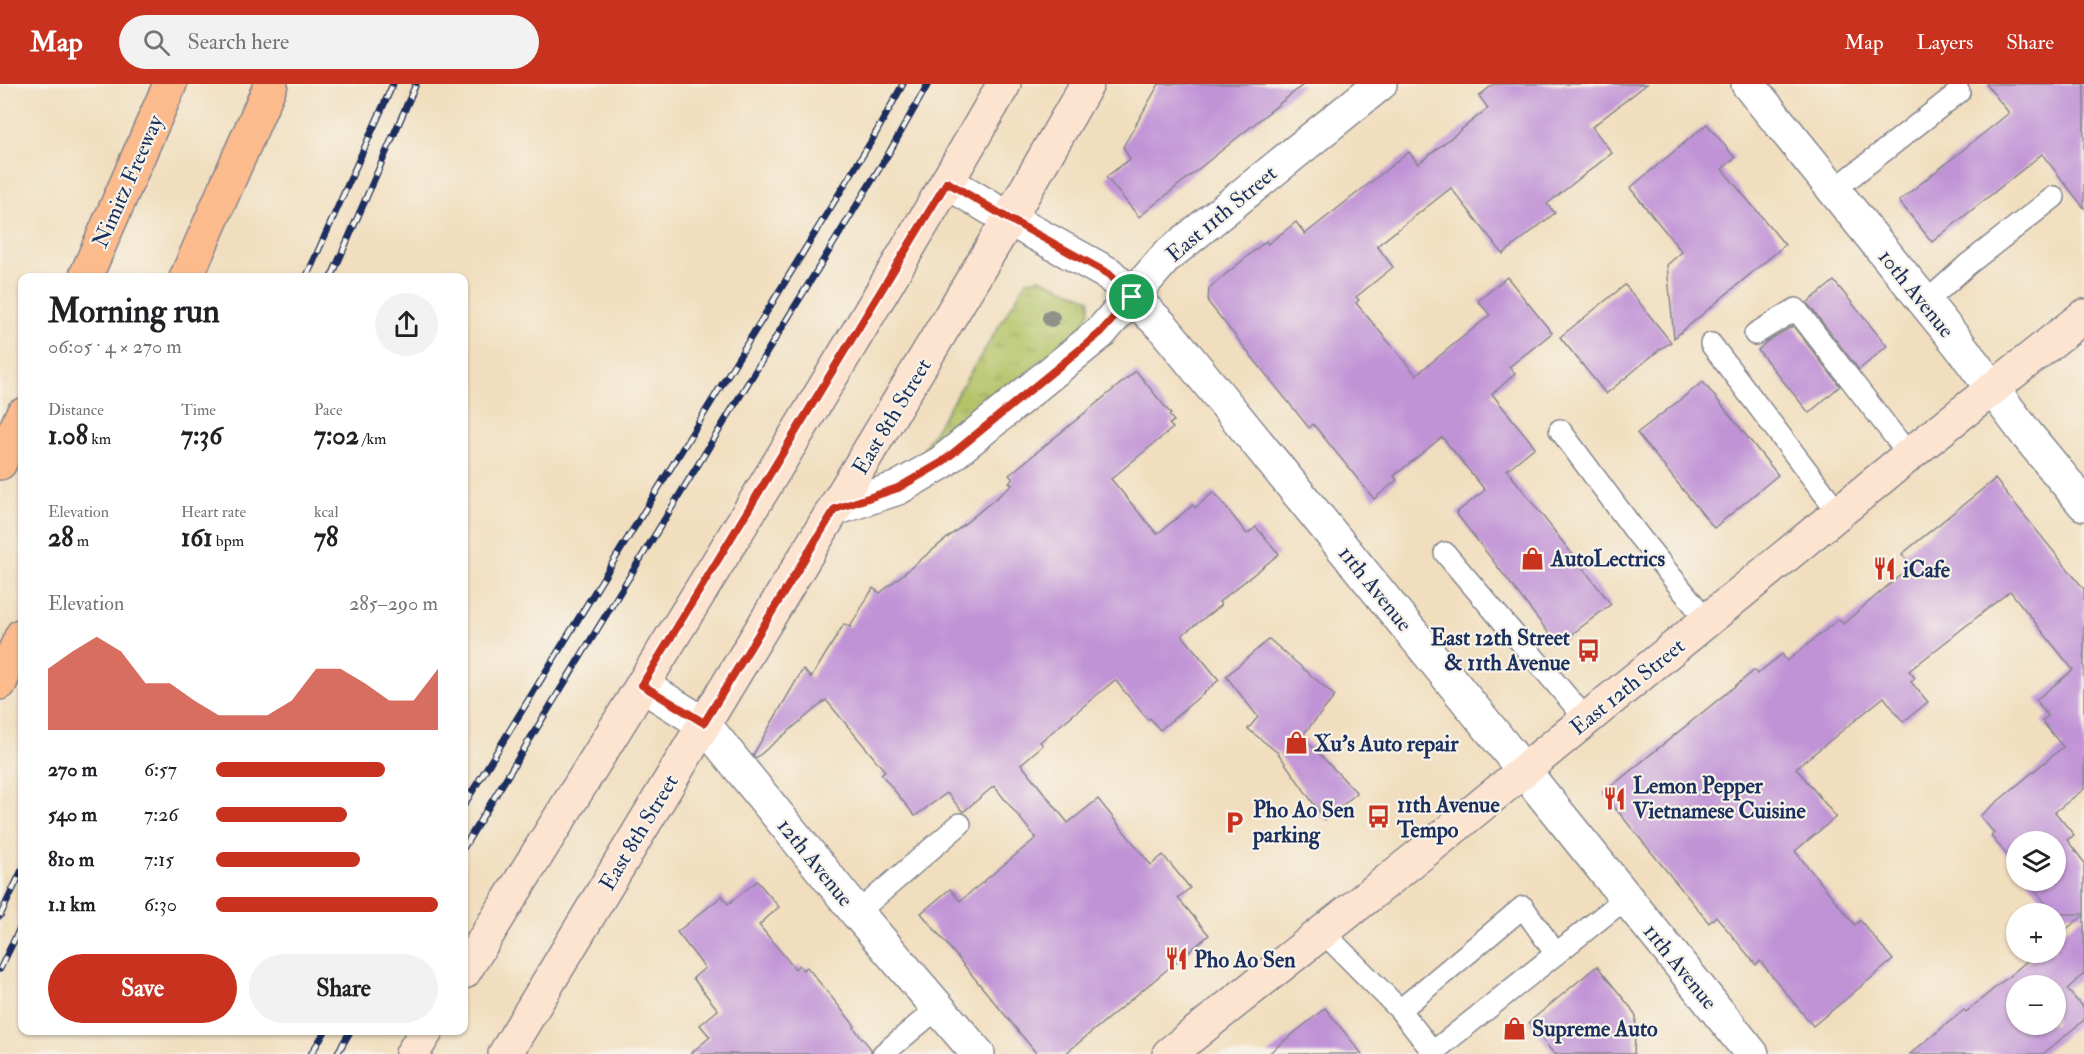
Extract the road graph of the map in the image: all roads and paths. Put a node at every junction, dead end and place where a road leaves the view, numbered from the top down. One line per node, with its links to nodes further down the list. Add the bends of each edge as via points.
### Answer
1 (170, 84): 12 (highway, Nimitz Freeway)
2 (272, 84): 13 (highway)
3 (1004, 84): 8 (main road)
4 (1087, 84): 11 (main road, East 8th Street)
5 (1380, 84): 14 (street, East 11th Street, via 1167,256)
6 (1748, 84): 9 (street, 10th Avenue)
7 (1959, 92): 9 (lane)
8 (947, 182): 11 (street, 11th Avenue); 31 (main road)
9 (1834, 190): 15 (street, 10th Avenue)
10 (2054, 197): 15 (lane)
11 (1009, 219): 14 (street, 11th Avenue, via 1109,274); 25 (main road, East 8th Street)
12 (86, 273)
13 (188, 273)
14 (1132, 297): 25 (street, East 11th Street, via 1100,333 941,463 898,488); 34 (street, 11th Avenue, via 1163,327)
15 (1925, 303): 19 (street, 10th Avenue)
16 (2084, 316): 19 (main road, East 12th Street)
17 (1755, 334): 22 (lane, via 1796,309)
18 (1711, 344): 26 (lane)
19 (1992, 388): 22 (main road, East 12th Street); 24 (street, 10th Avenue)
20 (18, 424): 23 (highway)
21 (1560, 430): 28 (lane)
22 (1909, 455): 26 (main road, East 12th Street)
23 (0, 463)
24 (2084, 504)
25 (835, 509): 33 (main road, East 8th Street)
26 (1839, 513): 28 (main road, East 12th Street)
27 (1445, 553): 32 (lane)
28 (1707, 621): 32 (main road, East 12th Street)
29 (18, 644): 30 (highway)
30 (0, 683)
31 (642, 685): 33 (street, 12th Avenue); 40 (main road)
32 (1586, 719): 34 (main road, East 12th Street)
33 (704, 723): 37 (street, 12th Avenue); 45 (main road, East 8th Street)
34 (1523, 770): 36 (street, 11th Avenue); 38 (main road, East 12th Street)
35 (960, 824): 37 (lane)
36 (1626, 898): 39 (lane); 49 (street, 11th Avenue)
37 (857, 913): 41 (street, 12th Avenue)
38 (1323, 932): 42 (lane); 48 (main road, East 12th Street)
39 (1556, 954): 42 (lane, via 1433,1052); 42 (lane, via 1523,907)
40 (468, 966)
41 (939, 1007): 46 (lane); 47 (street, 12th Avenue)
42 (1400, 1010)
43 (424, 1035): 44 (main road)
44 (412, 1054)
45 (505, 1054)
46 (883, 1054)
47 (978, 1054)
48 (1169, 1054)
49 (1752, 1054)

